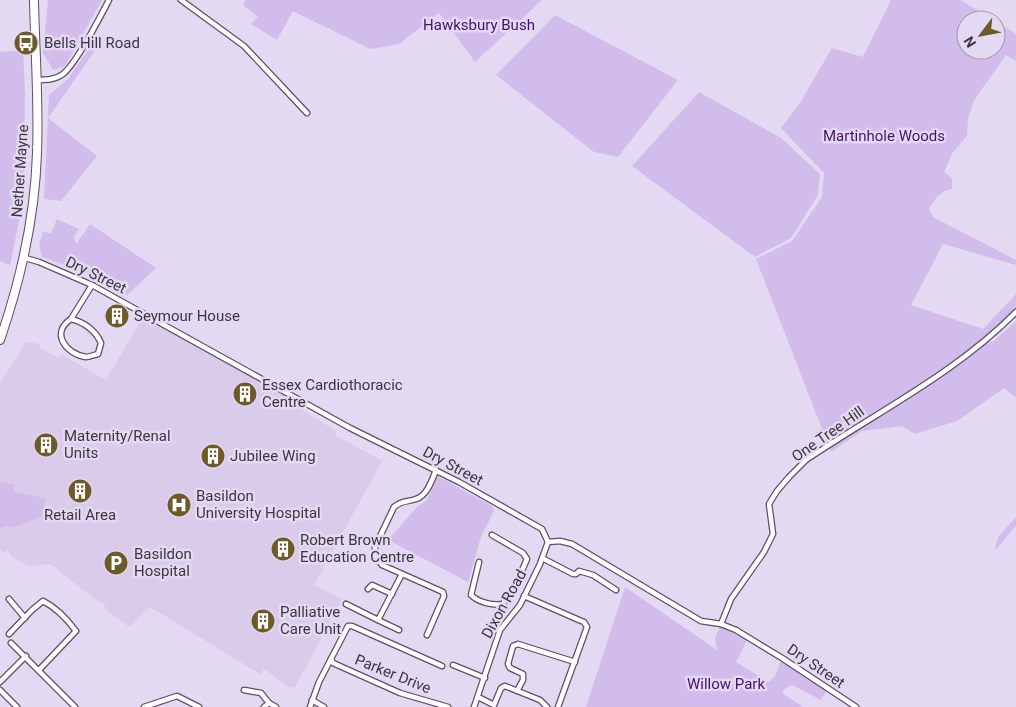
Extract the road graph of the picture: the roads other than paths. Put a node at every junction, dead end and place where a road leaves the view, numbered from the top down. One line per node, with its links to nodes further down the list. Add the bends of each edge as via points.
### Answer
1 (34, 0): 4 (main road, Nether Mayne)
2 (109, 0): 4 (street, via 64,73 56,78)
3 (181, 0): 5 (street, via 244,46)
4 (36, 80): 6 (main road, Nether Mayne, via 36,171)
5 (307, 113)
6 (25, 258): 7 (street, Dry Street); 10 (main road, Nether Mayne)
7 (92, 285): 9 (street); 11 (street, Dry Street, via 350,428)
8 (1016, 312): 27 (street, One Tree Hill, via 969,353 813,456 789,476 769,504 774,534 731,599)
9 (71, 319): 9 (street, via 96,333 102,343 98,354 87,357 72,352 62,341 60,332)
10 (0, 340)
11 (436, 470): 13 (street, Dry Street, via 542,529); 16 (street, via 424,495 399,502 394,507 375,547 375,554 382,564)
12 (492, 535): 17 (street, via 525,555 527,562)
13 (548, 542): 14 (street, Dixon Road); 27 (street, Dry Street, via 572,544 701,621)
14 (542, 558): 18 (street, Dixon Road); 20 (street, via 573,574 579,571 593,575)
15 (479, 562): 17 (street, via 472,595 495,605 506,600)
16 (402, 574): 21 (street); 30 (street, via 443,592)
17 (522, 574): 18 (street)
18 (532, 579): 22 (street, Dixon Road)
19 (368, 589): 21 (street, via 374,585)
20 (616, 590)
21 (392, 594): 26 (street)
22 (524, 596): 34 (street, via 586,624); 38 (street, Dixon Road, via 500,630)
23 (9, 599): 25 (street)
24 (346, 604): 26 (street)
25 (25, 618): 29 (street); 37 (street, via 43,601 53,606 76,631)
26 (378, 620): 28 (street)
27 (721, 624): 59 (street, Dry Street, via 782,658)
28 (399, 630)
29 (9, 634)
30 (427, 635)
31 (11, 643): 32 (street)
32 (26, 656): 37 (street); 39 (street)
33 (331, 659): 36 (street, via 346,628 352,626); 44 (street); 55 (street, Parker Drive, via 333,663 395,691)
34 (575, 662): 42 (street, via 518,644 513,646 508,664 523,674); 58 (street)
35 (453, 665): 38 (street)
36 (442, 666)
37 (39, 670): 48 (street)
38 (485, 678): 43 (street, Dixon Road)
39 (0, 682)
40 (0, 690): 47 (street)
41 (244, 690): 45 (street, via 262,693)
42 (517, 691): 46 (street, via 502,686); 57 (street, via 540,700)
43 (478, 697): 46 (street); 56 (street, Dixon Road)
44 (312, 700): 53 (street); 54 (street)
45 (269, 703): 51 (street); 52 (street)
46 (494, 706)
47 (16, 707)
48 (75, 707)
49 (144, 707): 50 (street, via 177,696)
50 (199, 707)
51 (264, 707)
52 (276, 707)
53 (310, 707)
54 (324, 707)
55 (448, 707)
56 (474, 707)
57 (548, 707)
58 (558, 707)
59 (856, 707)

